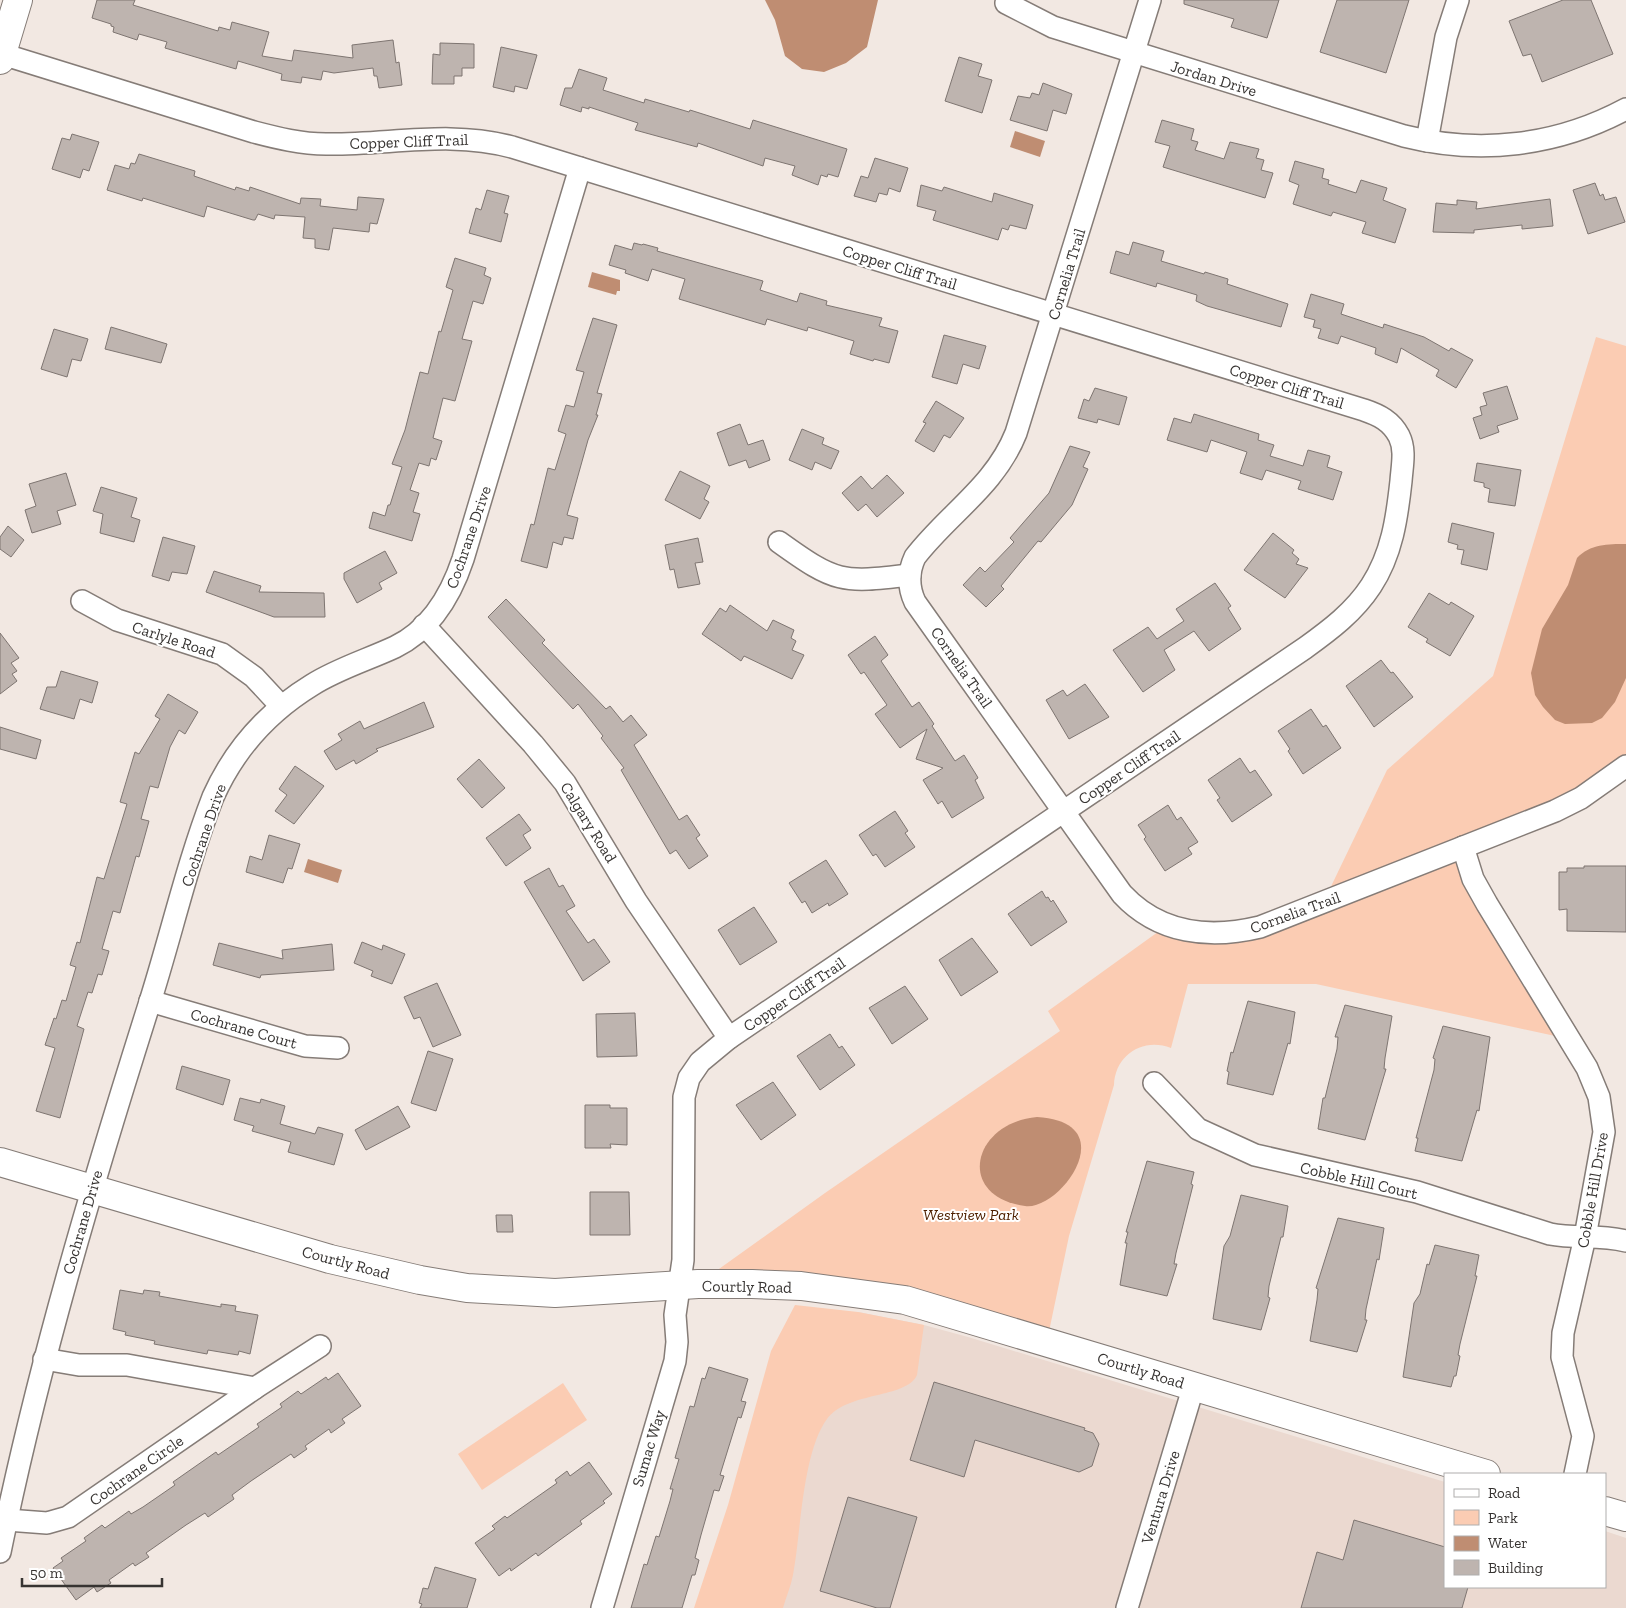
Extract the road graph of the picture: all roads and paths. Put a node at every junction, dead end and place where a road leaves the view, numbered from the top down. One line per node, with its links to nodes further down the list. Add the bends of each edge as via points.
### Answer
1 (18, 0): 6 (street)
2 (1150, 0): 5 (street, Cornelia Trail)
3 (1458, 0): 8 (street, via 1448,31)
4 (1006, 3): 5 (street, Jordan Drive, via 1048,26)
5 (1134, 53): 8 (street, Jordan Drive); 10 (street, Cornelia Trail)
6 (1, 57): 9 (street, Copper Cliff Trail, via 283,139 331,144 467,138 502,144)
7 (1626, 109): 8 (street, Jordan Drive, via 1586,128 1540,141 1485,146)
8 (1427, 141)
9 (580, 168): 10 (street, Copper Cliff Trail); 14 (street, Cochrane Drive, via 460,568 443,603)
10 (1054, 314): 12 (street, Cornelia Trail, via 1019,425 1002,462 981,489 918,552); 17 (street, Copper Cliff Trail, via 1376,414 1393,427 1403,455 1392,539 1377,576 1353,610 1305,648)
11 (779, 542): 12 (street, via 820,570 842,578 868,580)
12 (910, 574): 17 (street, Cornelia Trail, via 915,602)
13 (82, 601): 15 (street, Carlyle Road, via 117,620 222,654 254,678)
14 (424, 625): 15 (street, Cochrane Drive, via 403,642 319,680); 20 (street, Calgary Road, via 566,783 636,901)
15 (281, 706): 19 (street, Cochrane Drive, via 258,727 239,752 213,797)
16 (1626, 766): 18 (street, Cornelia Trail, via 1581,798)
17 (1064, 812): 18 (street, Cornelia Trail, via 1116,886 1134,904 1169,924 1215,935 1260,927); 20 (street, Copper Cliff Trail)
18 (1463, 847): 25 (street, Cobble Hill Drive, via 1487,904 1587,1068 1599,1096 1604,1132)
19 (150, 1001): 21 (street, Cochrane Court, via 305,1046); 24 (street, Cochrane Drive)
20 (729, 1038): 27 (street, Copper Cliff Trail, via 700,1062 685,1090)
21 (338, 1048)
22 (1154, 1083): 25 (street, Cobble Hill Court, via 1198,1129 1255,1155 1423,1194 1550,1234)
23 (0, 1162): 24 (street, Courtly Road)
24 (91, 1189): 27 (street, Courtly Road, via 330,1259 420,1280 507,1292); 29 (street, Cochrane Drive)
25 (1585, 1237): 26 (street, Cobble Hill Court, via 1605,1236); 33 (street, Cobble Hill Drive, via 1563,1333 1562,1357 1583,1436)
26 (1626, 1241)
27 (680, 1287): 30 (street, Courtly Road, via 801,1286 905,1300); 39 (street, Sumac Way, via 675,1315 677,1342 674,1361)
28 (320, 1346): 31 (street, Cochrane Circle)
29 (44, 1359): 31 (street, via 79,1365 127,1365); 34 (street, Cochrane Drive)
30 (1194, 1385): 32 (street, Courtly Road); 40 (street, Ventura Drive)
31 (255, 1388): 37 (street, Cochrane Circle, via 68,1517 47,1523)
32 (1483, 1473)
33 (1575, 1473)
34 (7, 1482): 37 (street, Cochrane Drive)
35 (1606, 1511): 36 (street)
36 (1626, 1517)
37 (7, 1520): 38 (street, Cochrane Drive)
38 (0, 1552)
39 (602, 1608)
40 (1127, 1608)

